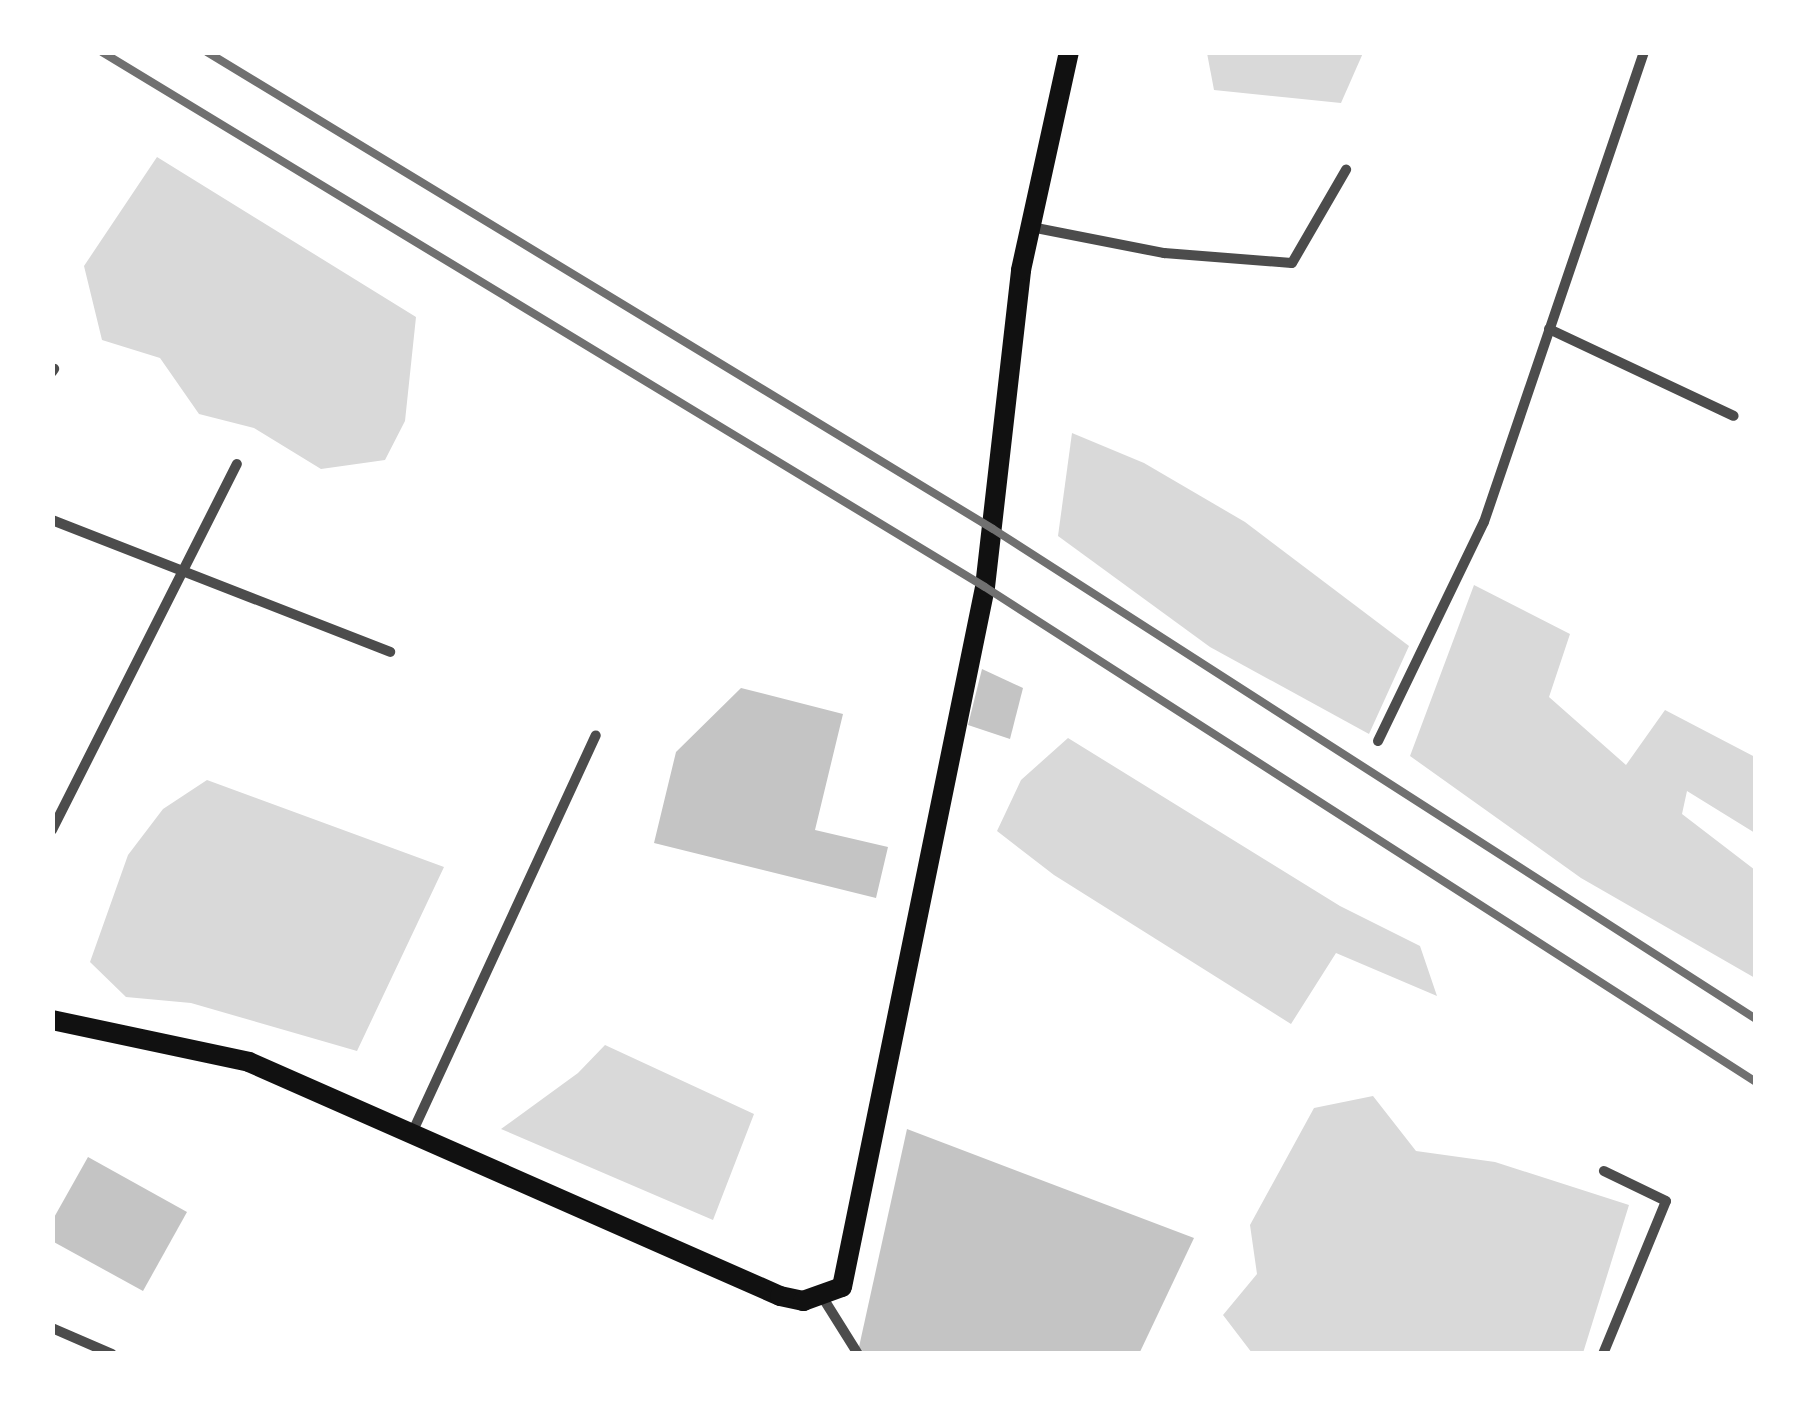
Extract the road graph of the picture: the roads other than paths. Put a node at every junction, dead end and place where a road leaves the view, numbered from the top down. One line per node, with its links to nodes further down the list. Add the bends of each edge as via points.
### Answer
1 (1069, 52): 4 (main road)
2 (1644, 52): 5 (street)
3 (1346, 170): 4 (street, via 1292,263 1164,253)
4 (1030, 227): 17 (main road, via 981,606 850,1267 842,1287)
5 (1549, 330): 6 (street); 12 (street, via 1484,522)
6 (1734, 416)
7 (237, 464): 9 (street)
8 (52, 520): 9 (street)
9 (183, 571): 10 (street); 13 (street)
10 (390, 652)
11 (596, 735): 15 (street)
12 (1378, 741)
13 (52, 830)
14 (52, 1020): 15 (main road, via 249,1062)
15 (412, 1134): 17 (main road, via 780,1296)
16 (1604, 1171): 21 (street, via 1666,1200)
17 (823, 1298): 20 (street)
18 (52, 1328): 19 (street)
19 (112, 1354)
20 (858, 1354)
21 (1603, 1354)

